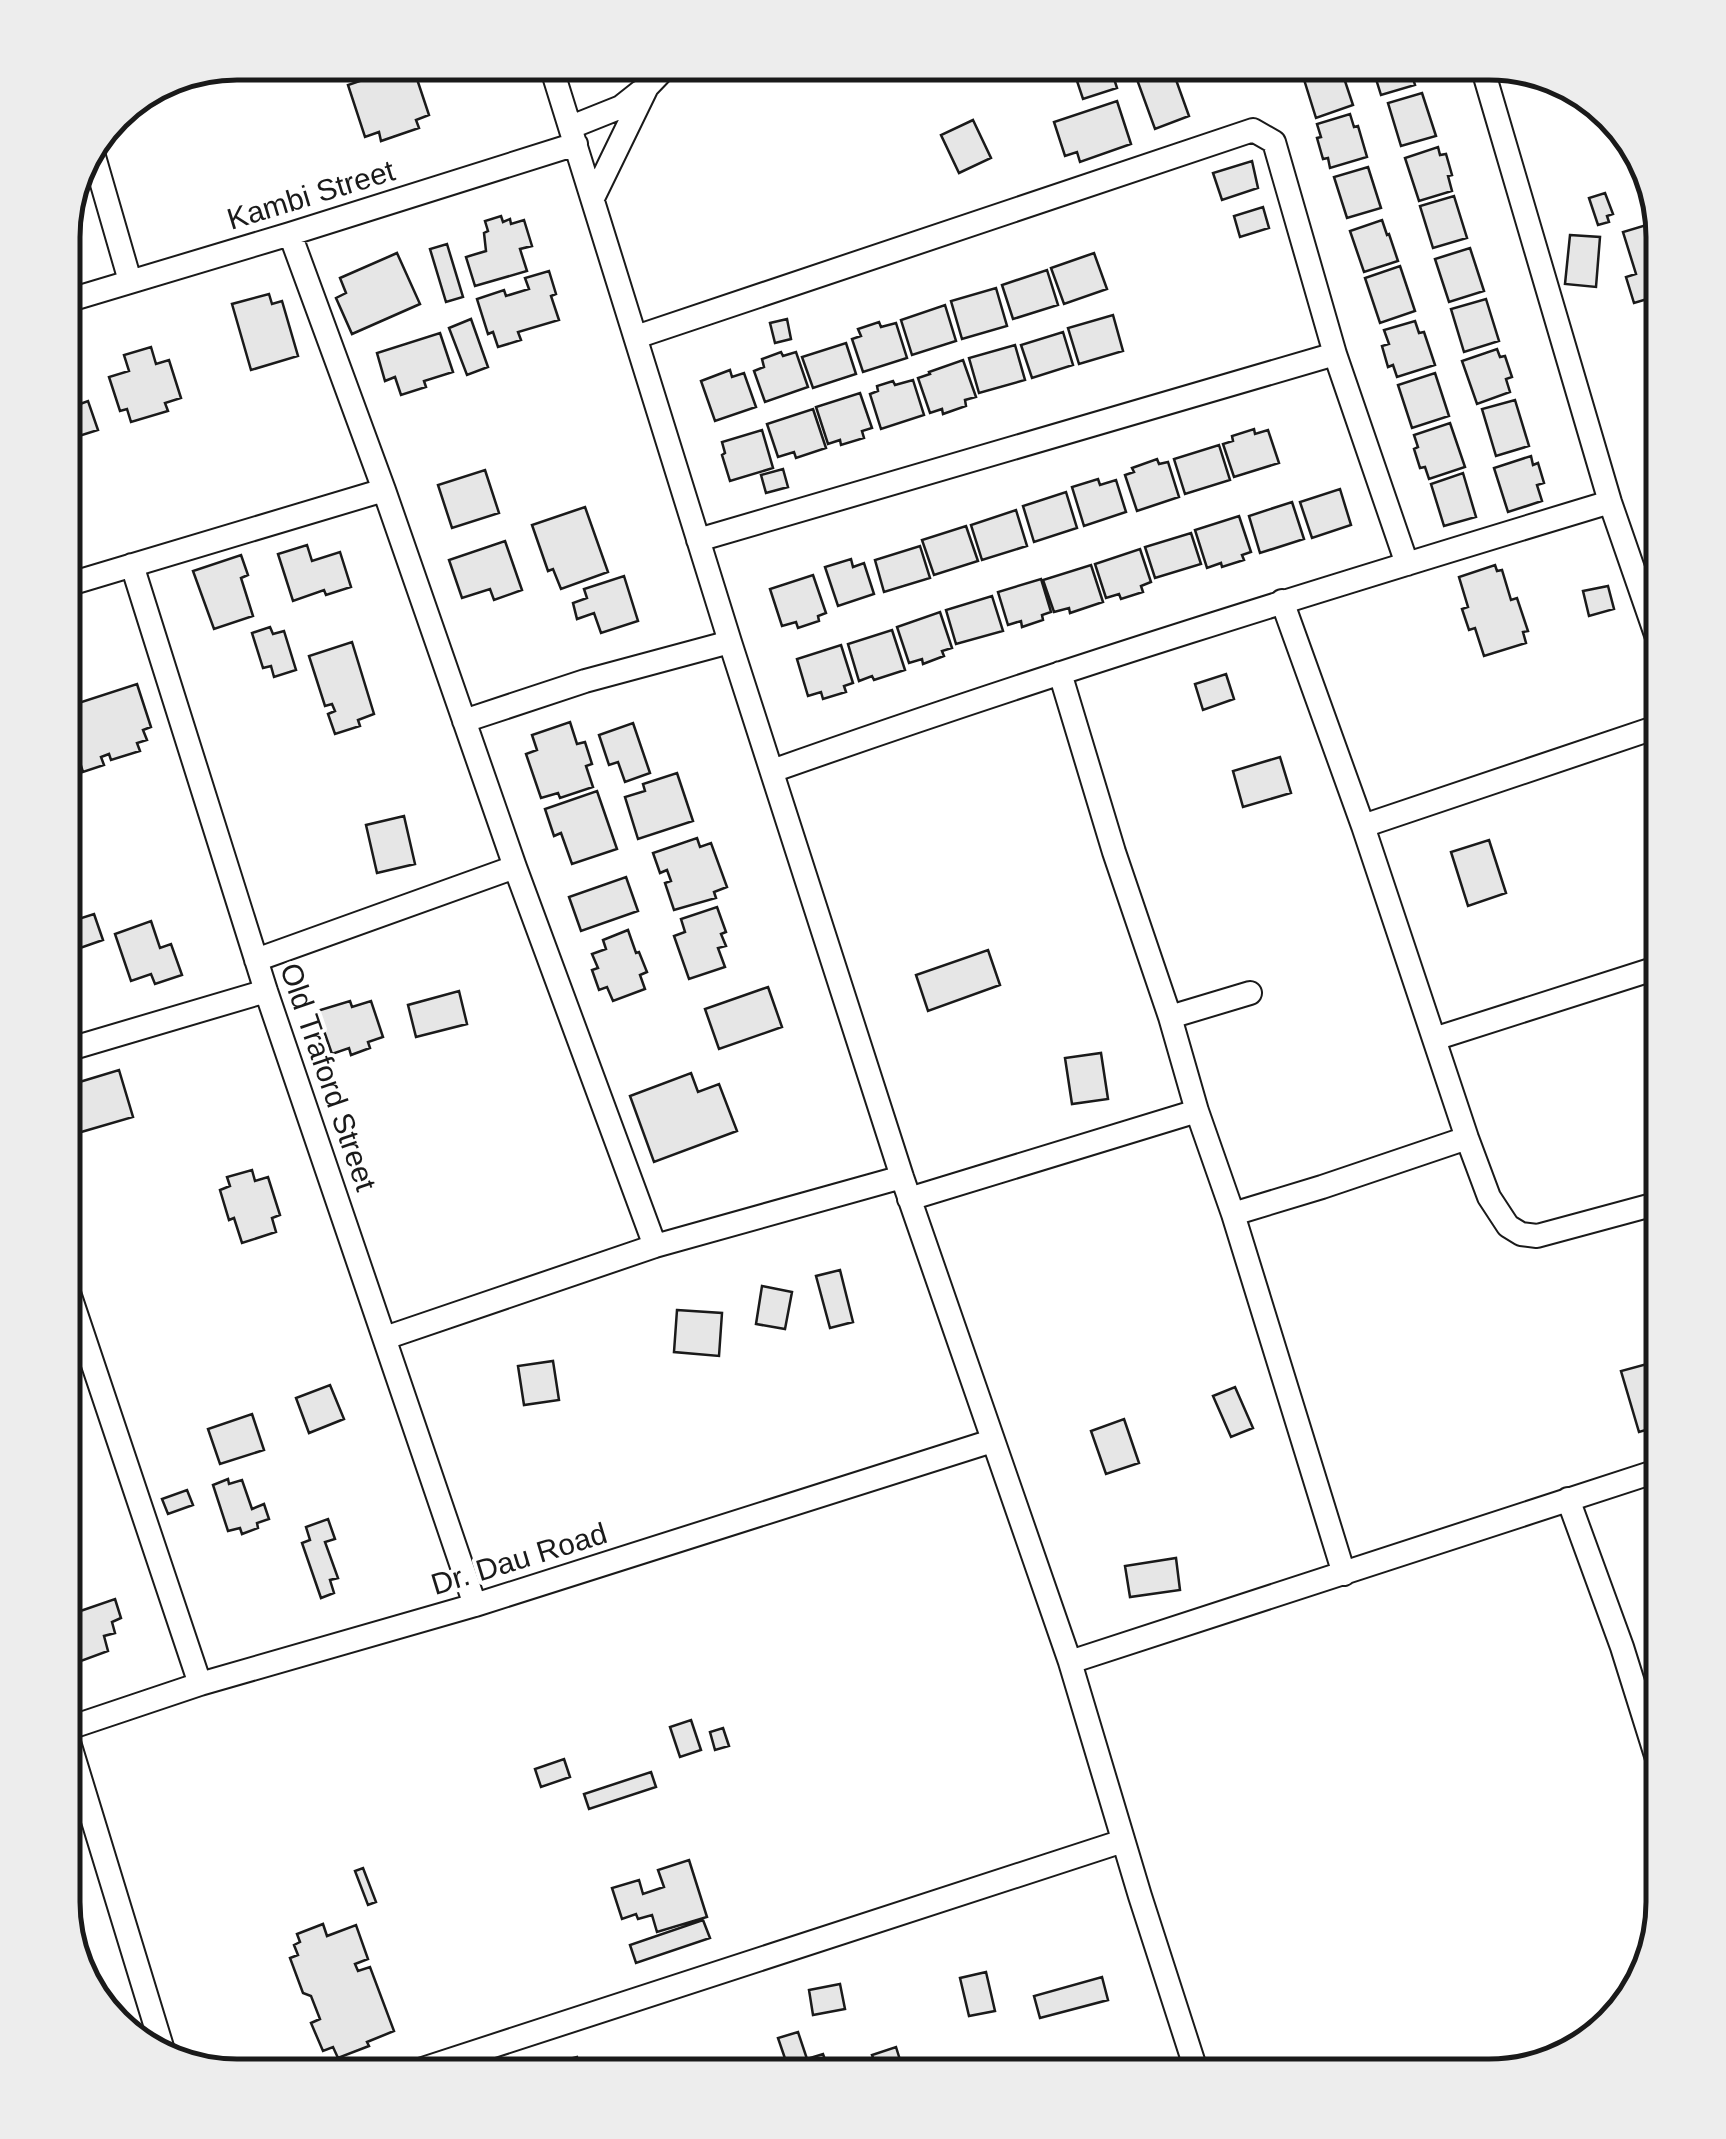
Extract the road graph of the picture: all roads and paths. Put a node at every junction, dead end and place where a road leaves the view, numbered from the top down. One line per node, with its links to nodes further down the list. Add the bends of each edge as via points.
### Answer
1 (556, 80): 5 (street)
2 (653, 80): 4 (street)
3 (1486, 80): 14 (street)
4 (647, 87): 5 (street, Kambi Street); 7 (street)
5 (573, 135): 7 (street); 8 (street, Kambi Street)
6 (97, 166): 9 (street)
7 (593, 198): 11 (street)
8 (290, 234): 9 (street, Kambi Street); 13 (street)
9 (130, 280): 10 (street, Kambi Street)
10 (80, 296)
11 (636, 337): 12 (street, via 1253,130 1274,142); 15 (street)
12 (1336, 354): 15 (street); 16 (street)
13 (384, 490): 17 (street); 23 (street)
14 (1610, 502): 16 (street); 20 (street)
15 (698, 540): 21 (street)
16 (1407, 564): 19 (street)
17 (132, 565): 18 (street); 28 (street, Old Traford Street)
18 (80, 581)
19 (1282, 601): 22 (street); 26 (street)
20 (1646, 604)
21 (730, 642): 23 (street); 25 (street)
22 (1060, 673): 25 (street); 32 (street)
23 (464, 721): 27 (street)
24 (1646, 732): 26 (street)
25 (772, 770): 37 (street)
26 (1363, 826): 33 (street)
27 (515, 867): 28 (street); 40 (street)
28 (256, 960): 30 (street, Old Traford Street)
29 (1646, 972): 33 (street)
30 (266, 991): 34 (street); 42 (street, Old Traford Street)
31 (1250, 993): 32 (street)
32 (1170, 1016): 35 (street)
33 (1434, 1038): 36 (street)
34 (80, 1046)
35 (1197, 1111): 37 (street); 39 (street)
36 (1467, 1138): 38 (street, via 1488,1196 1521,1234 1537,1236); 39 (street)
37 (906, 1188): 40 (street); 43 (street)
38 (1646, 1207)
39 (1233, 1214): 46 (street)
40 (654, 1246): 42 (street)
41 (80, 1326): 49 (street)
42 (385, 1338): 47 (street, Old Traford Street)
43 (992, 1441): 47 (street, Dr. Dau Road); 48 (street)
44 (1646, 1474): 45 (street)
45 (1568, 1498): 46 (street); 50 (street)
46 (1344, 1574): 48 (street)
47 (474, 1605): 49 (street, Dr. Dau Road)
48 (1070, 1662): 53 (street)
49 (200, 1684): 51 (street, Dr. Dau Road)
50 (1646, 1722)
51 (80, 1725)
52 (80, 1782): 54 (street)
53 (1124, 1840): 55 (street); 56 (street)
54 (159, 2039)
55 (453, 2059)
56 (1193, 2059)

